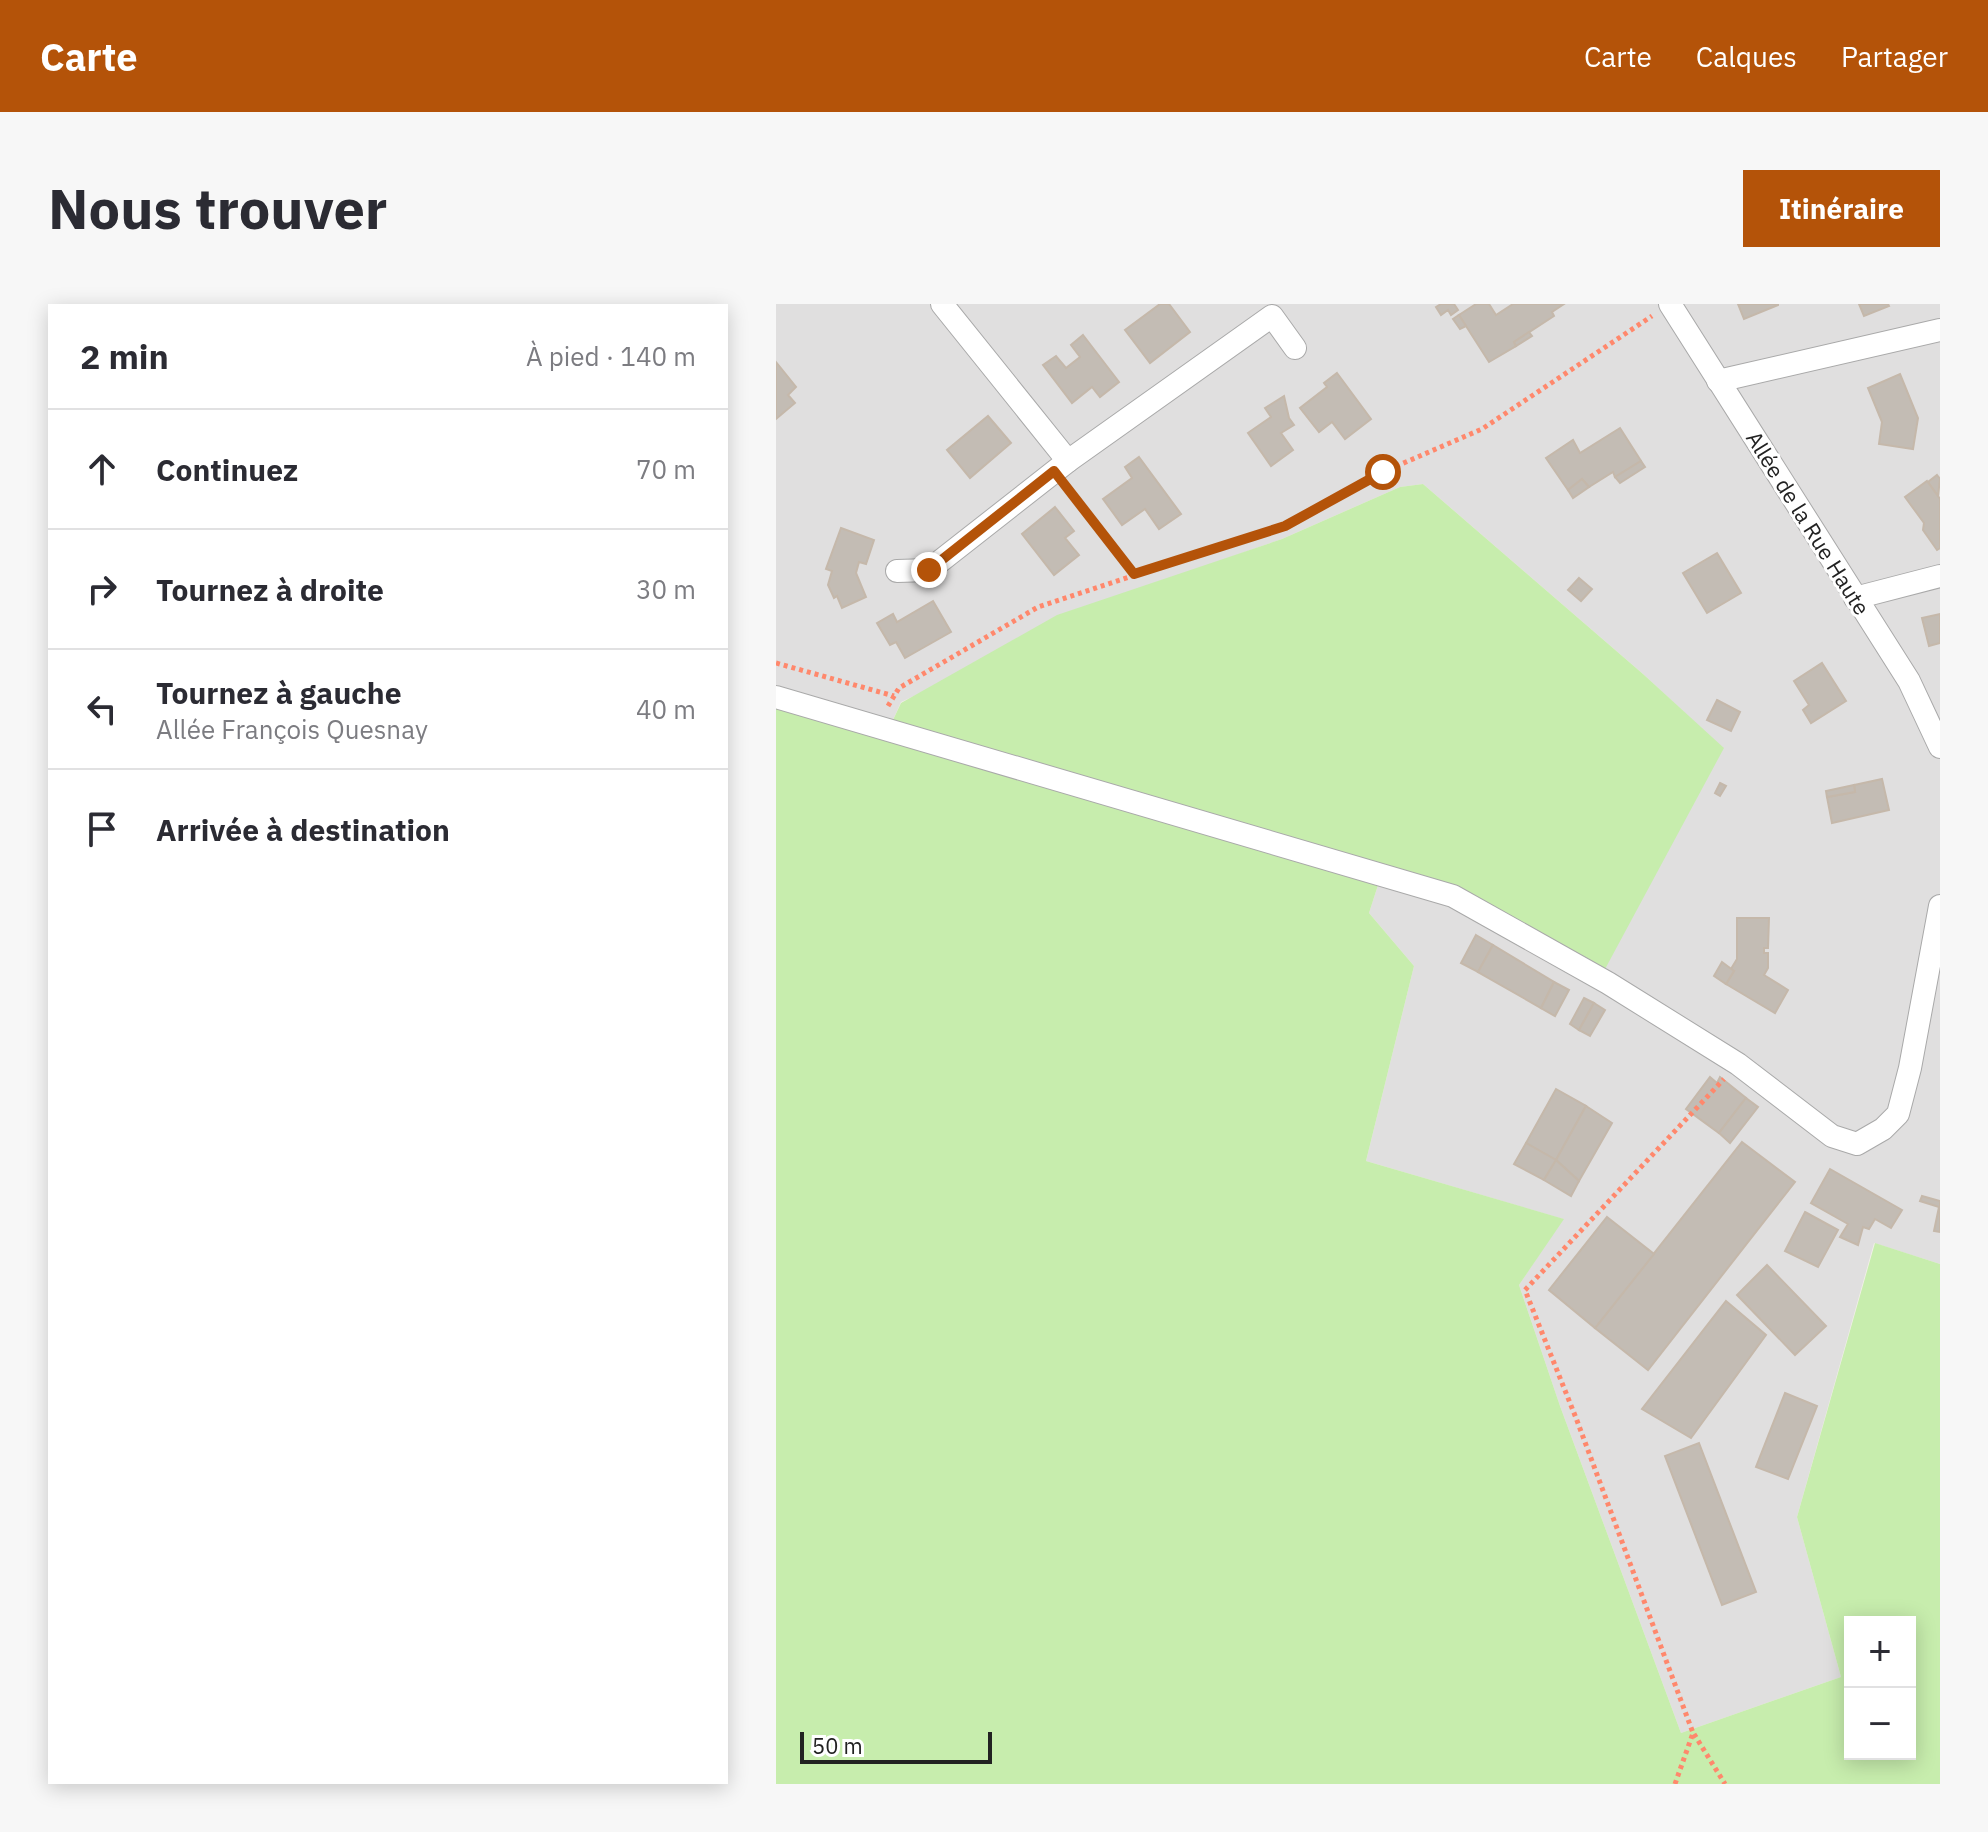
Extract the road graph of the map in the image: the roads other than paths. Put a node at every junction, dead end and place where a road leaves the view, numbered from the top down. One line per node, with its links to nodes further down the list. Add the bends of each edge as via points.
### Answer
1 (942, 304): 6 (street)
2 (1670, 304): 5 (street, Allée de la Rue Haute)
3 (1940, 330): 5 (street)
4 (1295, 348): 6 (street, via 1272,316)
5 (1718, 381): 9 (street, Allée de la Rue Haute)
6 (1061, 466): 7 (street, via 929,570)
7 (897, 571)
8 (1940, 576): 9 (street)
9 (1855, 598): 11 (street, Allée de la Rue Haute, via 1909,681)
10 (776, 697): 12 (street, via 1453,896 1608,983 1738,1064 1832,1136 1857,1144 1898,1114)
11 (1940, 747)
12 (1940, 906)

